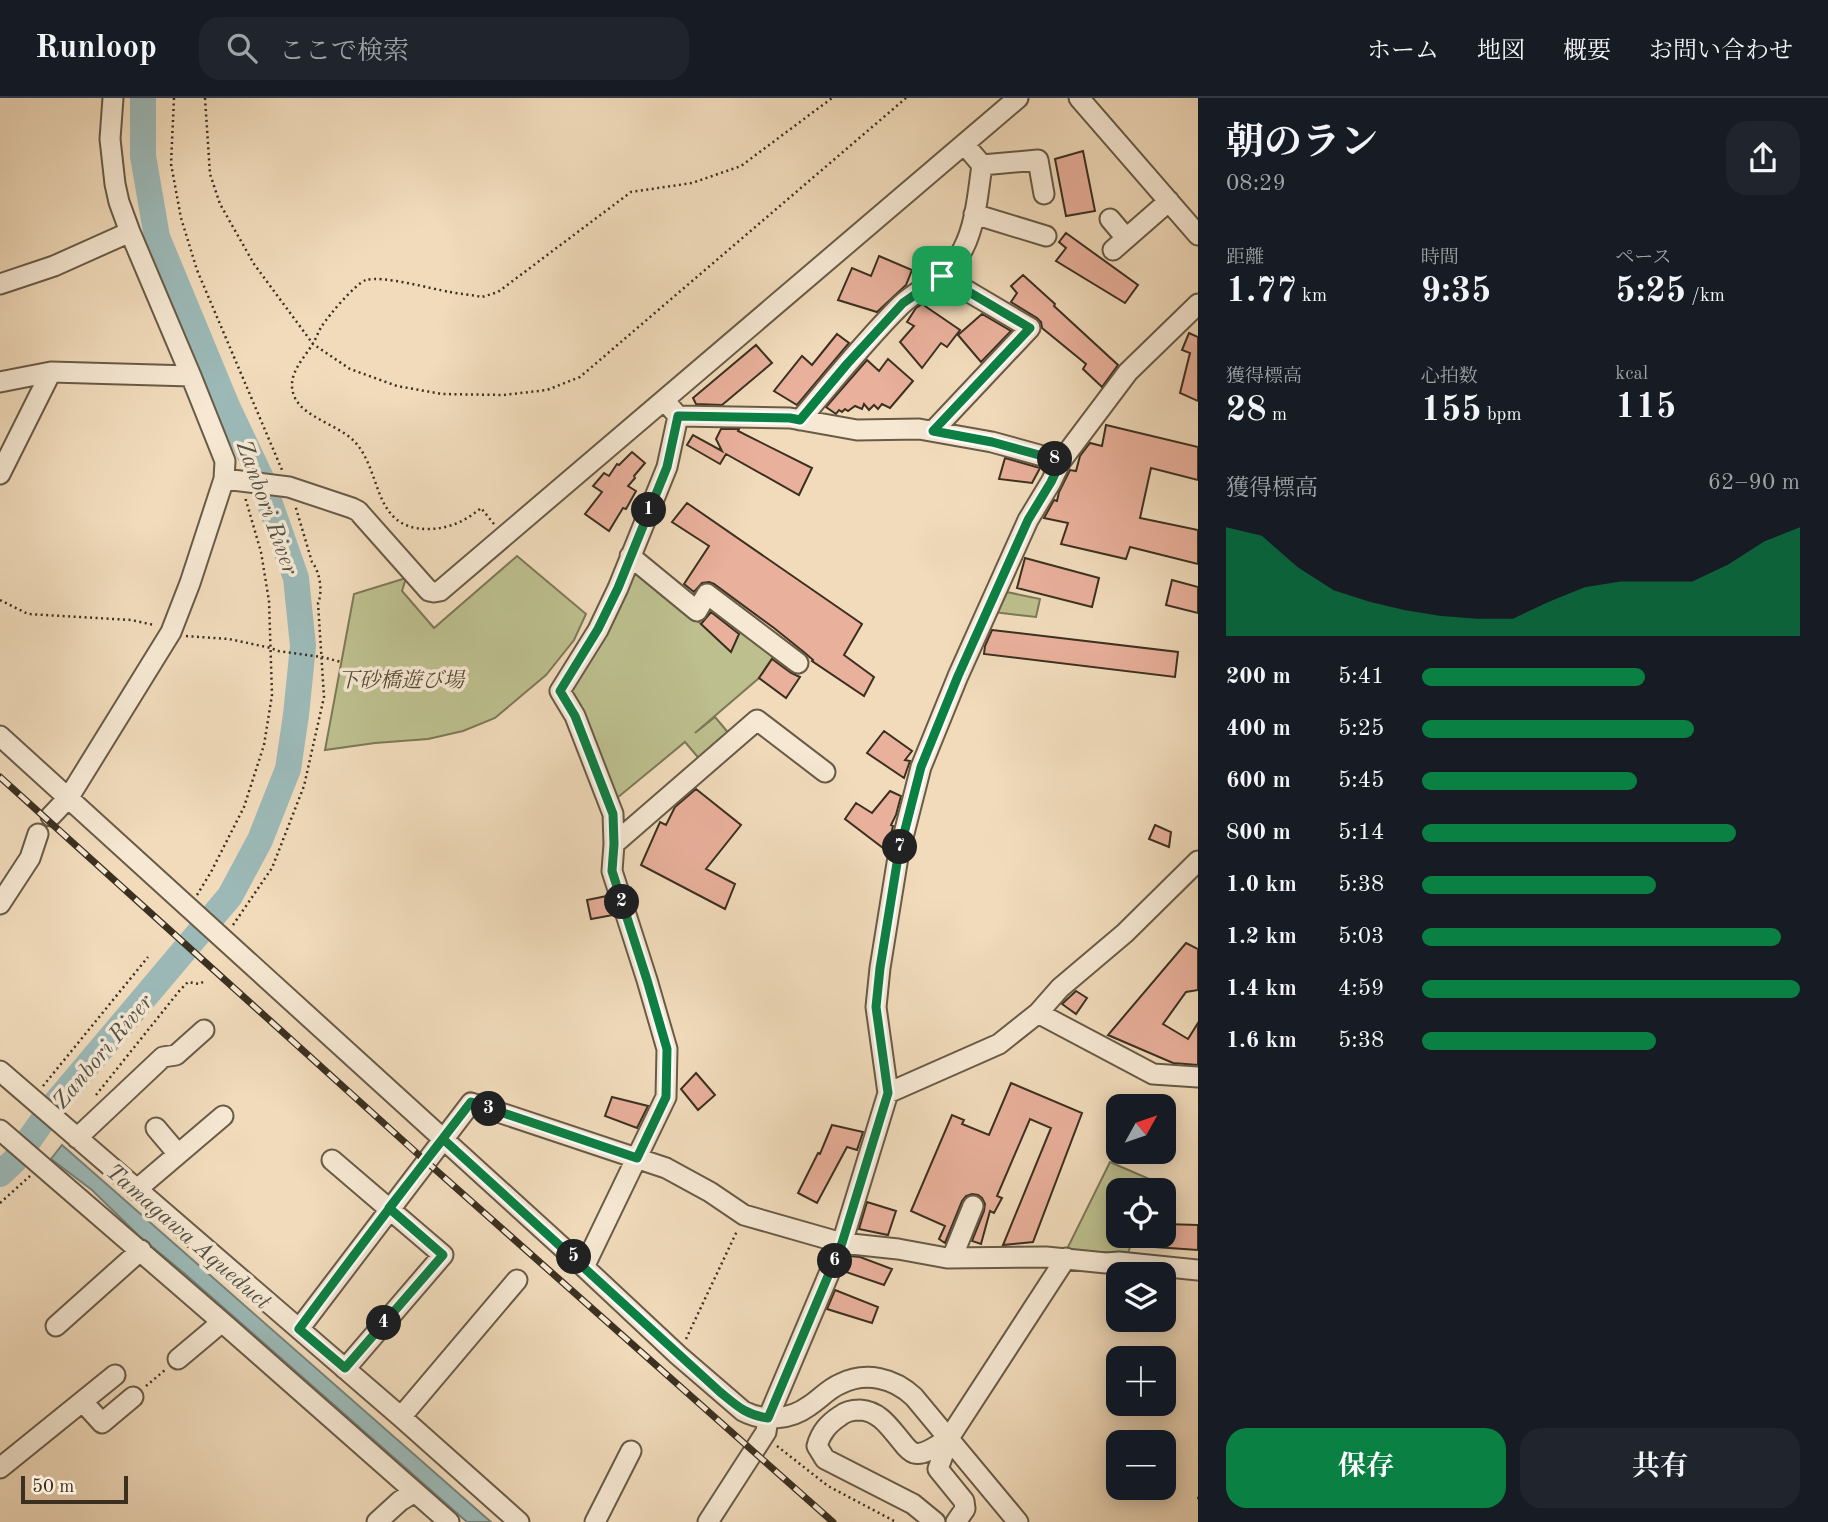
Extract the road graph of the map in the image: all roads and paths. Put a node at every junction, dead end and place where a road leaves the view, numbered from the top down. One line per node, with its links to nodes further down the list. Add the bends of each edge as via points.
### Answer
1 (113, 98): 14 (street, via 114,184)
2 (174, 98): 31 (path, via 171,164 181,218 197,270)
3 (205, 98): 20 (path, via 210,174 220,204 254,264)
4 (832, 98): 20 (path, via 741,166 692,183 631,192 498,292 482,297 367,280 354,288)
5 (906, 98): 20 (path, via 580,377 547,390 442,394 397,386 350,369)
6 (1018, 98): 8 (street)
7 (1079, 98): 11 (street)
8 (964, 144): 9 (street); 24 (street)
9 (982, 165): 10 (street, via 1038,160); 12 (street)
10 (1044, 194)
11 (1168, 201): 13 (street, via 1120,244); 15 (street)
12 (974, 214): 16 (street); 17 (street, via 964,248)
13 (1110, 219)
14 (130, 232): 18 (street); 22 (street)
15 (1198, 235)
16 (1046, 236)
17 (942, 276): 26 (street, via 903,303); 27 (street, via 1030,328)
18 (0, 284)
19 (1198, 304): 28 (street, via 1128,372)
20 (313, 344): 32 (path, via 292,381 295,397 305,410 354,441 392,516 405,526 423,529 442,529 481,508)
21 (51, 372): 22 (street); 23 (street); 29 (street)
22 (191, 376): 30 (street)
23 (0, 382)
24 (664, 400): 25 (street); 31 (street, via 440,591 429,591 358,512)
25 (678, 416): 26 (street); 33 (street, via 667,467)
26 (800, 420): 27 (street, via 857,430)
27 (933, 431): 28 (street)
28 (1061, 461): 57 (street, via 1028,520 921,767 898,857 876,1007)
29 (0, 474)
30 (236, 484): 31 (street); 37 (path, via 261,552); 43 (street, via 171,632)
31 (287, 487): 38 (path, via 316,568 321,596)
32 (488, 516)
33 (630, 556): 40 (street, via 697,611 708,594); 46 (street, via 598,629 560,691 575,716 613,814)
34 (0, 600): 35 (path, via 28,614 131,620)
35 (164, 627)
36 (179, 636): 37 (path)
37 (271, 648): 38 (path); 49 (path, via 272,695 264,745 240,817)
38 (320, 657): 39 (path); 50 (path, via 324,697 304,786 272,868)
39 (341, 662)
40 (798, 663)
41 (0, 736): 43 (street)
42 (825, 772): 46 (street, via 757,720)
43 (69, 797): 44 (street); 49 (street)
44 (51, 816)
45 (38, 834): 48 (street, via 30,858)
46 (614, 844): 66 (street, via 612,871 667,1049 666,1097)
47 (1198, 862): 53 (street, via 1125,933 1059,988)
48 (0, 904)
49 (191, 904): 50 (street)
50 (223, 932): 64 (street)
51 (148, 957): 58 (path)
52 (202, 982): 59 (path, via 188,982 180,990)
53 (1038, 1013): 56 (street, via 1153,1074); 57 (street, via 999,1044)
54 (204, 1030): 63 (street, via 176,1055 163,1057)
55 (0, 1071): 58 (street)
56 (1198, 1077)
57 (888, 1093): 72 (street)
58 (34, 1101): 63 (street)
59 (90, 1104)
60 (223, 1116): 65 (street)
61 (156, 1128): 65 (street)
62 (4, 1133): 73 (street)
63 (71, 1133): 68 (street)
64 (443, 1139): 66 (street, via 471,1102); 70 (street); 76 (street)
65 (178, 1154): 68 (street)
66 (637, 1158): 71 (street, via 675,1172); 76 (street)
67 (332, 1160): 70 (street)
68 (136, 1190): 81 (street)
69 (973, 1206): 74 (street)
70 (389, 1208): 81 (street); 84 (street, via 443,1255)
71 (744, 1215): 72 (street); 82 (path)
72 (842, 1243): 74 (street); 89 (street)
73 (141, 1250): 79 (street); 80 (street)
74 (952, 1258): 75 (street)
75 (1066, 1258): 77 (street); 90 (street)
76 (584, 1267): 82 (street)
77 (1198, 1270)
78 (517, 1280): 88 (street)
79 (222, 1322): 83 (street); 94 (street)
80 (57, 1326)
81 (299, 1329): 84 (street)
82 (678, 1355): 89 (street, via 743,1411)
83 (178, 1359): 86 (path)
84 (345, 1368): 88 (street)
85 (115, 1375): 87 (street)
86 (132, 1397): 87 (street, via 102,1423)
87 (83, 1402): 93 (street)
88 (401, 1417): 97 (street)
89 (768, 1418): 90 (street, via 800,1412 847,1381 881,1378 910,1393); 99 (street, via 766,1432)
90 (949, 1438): 101 (street, via 916,1454 879,1415 852,1410 829,1424 817,1446 825,1459 913,1504); 102 (street, via 938,1469 964,1501 965,1509); 103 (street)
91 (771, 1442): 100 (path, via 828,1486)
92 (631, 1451): 98 (street)
93 (0, 1468)
94 (415, 1492): 95 (street); 96 (street)
95 (377, 1522)
96 (449, 1522)
97 (519, 1522)
98 (595, 1522)
99 (708, 1522)
100 (896, 1522)
101 (935, 1522)
102 (956, 1522)
103 (1018, 1522)

